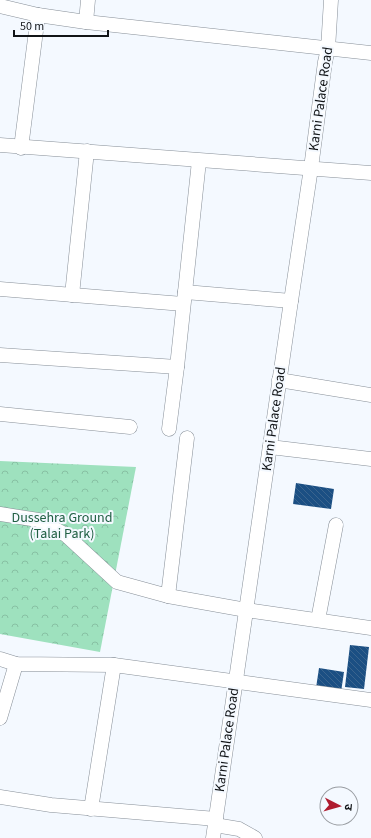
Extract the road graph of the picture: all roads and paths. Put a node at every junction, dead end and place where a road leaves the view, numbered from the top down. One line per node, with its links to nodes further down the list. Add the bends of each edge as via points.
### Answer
1 (88, 0): 5 (street)
2 (331, 0): 6 (street, Karni Palace Road)
3 (0, 6): 4 (street)
4 (38, 15): 5 (street); 9 (street)
5 (86, 22): 6 (street)
6 (328, 49): 7 (street); 12 (street, Karni Palace Road)
7 (371, 53)
8 (0, 145): 9 (street)
9 (21, 148): 10 (street)
10 (86, 151): 11 (street); 15 (street)
11 (199, 161): 12 (street); 16 (street)
12 (312, 168): 13 (street); 17 (street, Karni Palace Road)
13 (371, 173)
14 (0, 289): 15 (street)
15 (72, 295): 16 (street)
16 (184, 298): 17 (street); 19 (street)
17 (291, 301): 20 (street, Karni Palace Road)
18 (0, 355): 19 (street)
19 (177, 367): 24 (street)
20 (279, 380): 21 (street); 26 (street, Karni Palace Road)
21 (371, 395)
22 (0, 414): 23 (street)
23 (130, 427)
24 (169, 429)
25 (187, 438): 30 (street)
26 (270, 447): 27 (street); 31 (street, Karni Palace Road)
27 (371, 459)
28 (0, 514): 30 (street, via 38,520 66,535 117,582)
29 (336, 525): 32 (street)
30 (168, 596): 31 (street)
31 (246, 610): 32 (street); 37 (street, Karni Palace Road)
32 (318, 620): 33 (street)
33 (371, 628)
34 (0, 659): 35 (street)
35 (16, 664): 36 (street); 39 (street)
36 (114, 665): 37 (street); 41 (street)
37 (236, 681): 38 (street); 42 (street, Karni Palace Road)
38 (371, 700)
39 (0, 718)
40 (0, 798): 41 (street)
41 (91, 809): 42 (street)
42 (215, 827): 43 (street, via 239,829)
43 (255, 838)

